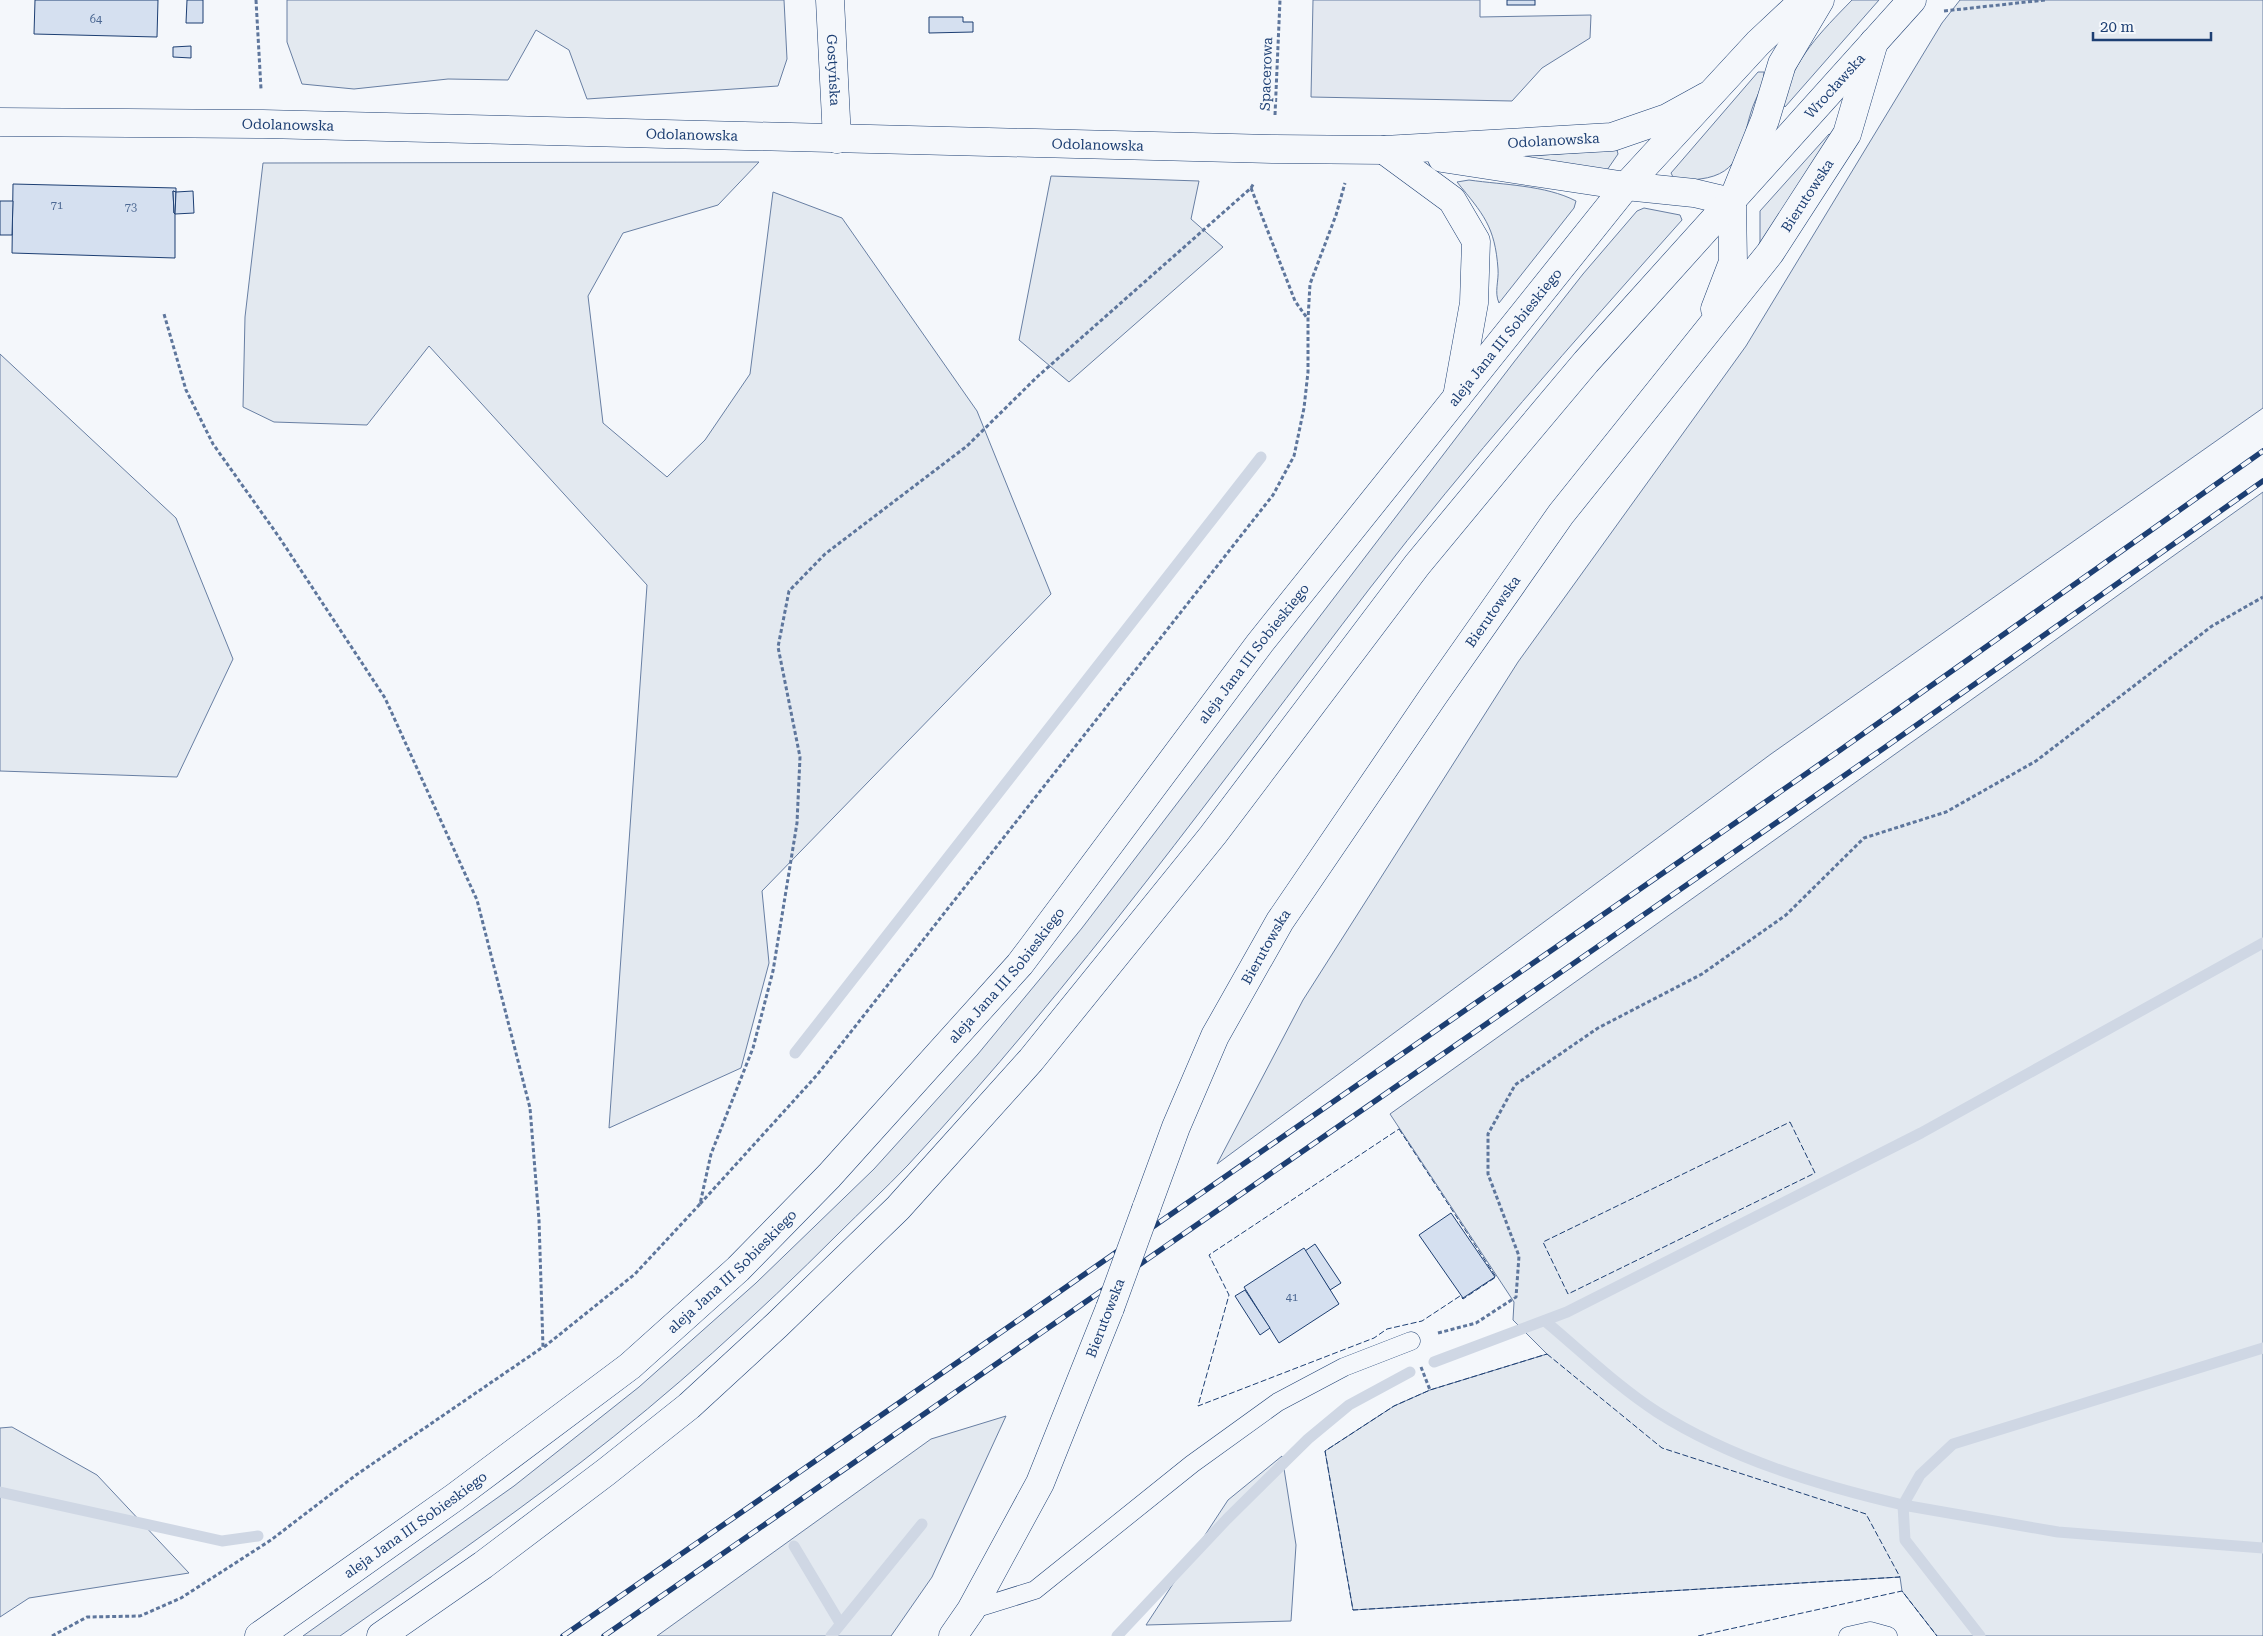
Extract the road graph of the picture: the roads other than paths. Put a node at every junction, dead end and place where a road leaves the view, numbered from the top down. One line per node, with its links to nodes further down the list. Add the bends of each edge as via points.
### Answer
1 (830, 0): 8 (street, Gostyńska)
2 (1804, 0): 6 (street)
3 (1820, 0): 10 (street, via 1782,64)
4 (1912, 0): 5 (street, Wrocławska)
5 (1874, 42): 10 (street, Wrocławska); 13 (street, Bierutowska, via 1847,134 1770,253)
6 (1713, 92): 9 (street, Odolanowska, via 1667,118 1612,137); 11 (street, aleja Jana III Sobieskiego)
7 (0, 122): 8 (street, Odolanowska, via 263,124)
8 (837, 139): 9 (street, Odolanowska)
9 (1384, 150): 11 (street, Odolanowska); 14 (street, via 1452,200 1476,241 1474,303)
10 (1752, 169): 12 (street, Wrocławska)
11 (1626, 186): 12 (street, Odolanowska, via 1694,193); 14 (street, aleja Jana III Sobieskiego)
12 (1732, 202): 13 (street, Bierutowska, via 1733,262); 18 (street, via 1586,362 1518,443 1417,565 1213,835 1031,1060 898,1208 689,1406 483,1566)
13 (1707, 331): 16 (street, Bierutowska, bridge, via 1561,514 1280,921 1215,1036 1176,1127 1110,1308 1040,1483)
14 (1456, 398): 17 (street, aleja Jana III Sobieskiego, via 1260,644 1020,964 829,1176 738,1269 630,1366 455,1497)
15 (1411, 1341): 16 (lane, via 1344,1367 1278,1402 1192,1464 1035,1590)
16 (971, 1610): 19 (street, Bierutowska)
17 (259, 1636)
18 (381, 1636)
19 (953, 1636)
20 (1848, 1636): 21 (lane, via 1870,1631)
21 (1888, 1636)

